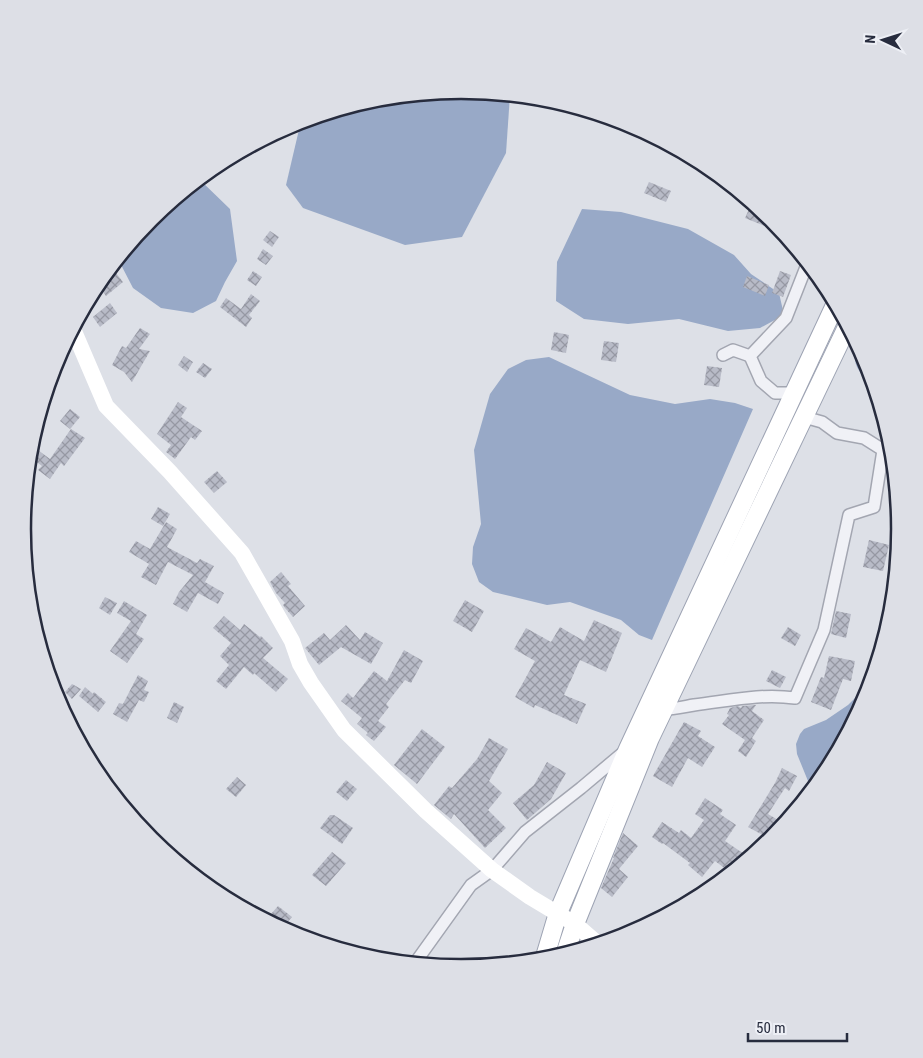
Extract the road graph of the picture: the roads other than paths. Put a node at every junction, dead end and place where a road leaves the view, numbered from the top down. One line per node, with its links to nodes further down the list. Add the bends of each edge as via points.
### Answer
1 (805, 270): 6 (street, via 786,318)
2 (832, 311): 7 (main road)
3 (844, 333): 8 (main road)
4 (77, 338): 13 (main road, via 106,406 242,553 292,641 300,664 344,730)
5 (723, 355): 6 (street, via 733,350)
6 (750, 356): 7 (street, via 761,381 775,393)
7 (794, 393): 11 (main road)
8 (804, 417): 9 (street, via 822,422 837,434 864,438); 11 (main road)
9 (884, 450)
10 (886, 461): 11 (street, via 874,507 850,515 824,630 795,698 749,696)
11 (656, 709): 12 (main road); 15 (main road, via 650,738)
12 (628, 749): 13 (street, via 526,832); 14 (main road)
13 (492, 870): 14 (main road); 19 (street, via 471,885)
14 (558, 913): 15 (main road); 18 (main road)
15 (575, 924): 16 (main road); 17 (main road)
16 (592, 939)
17 (568, 946)
18 (547, 951)
19 (421, 957)

